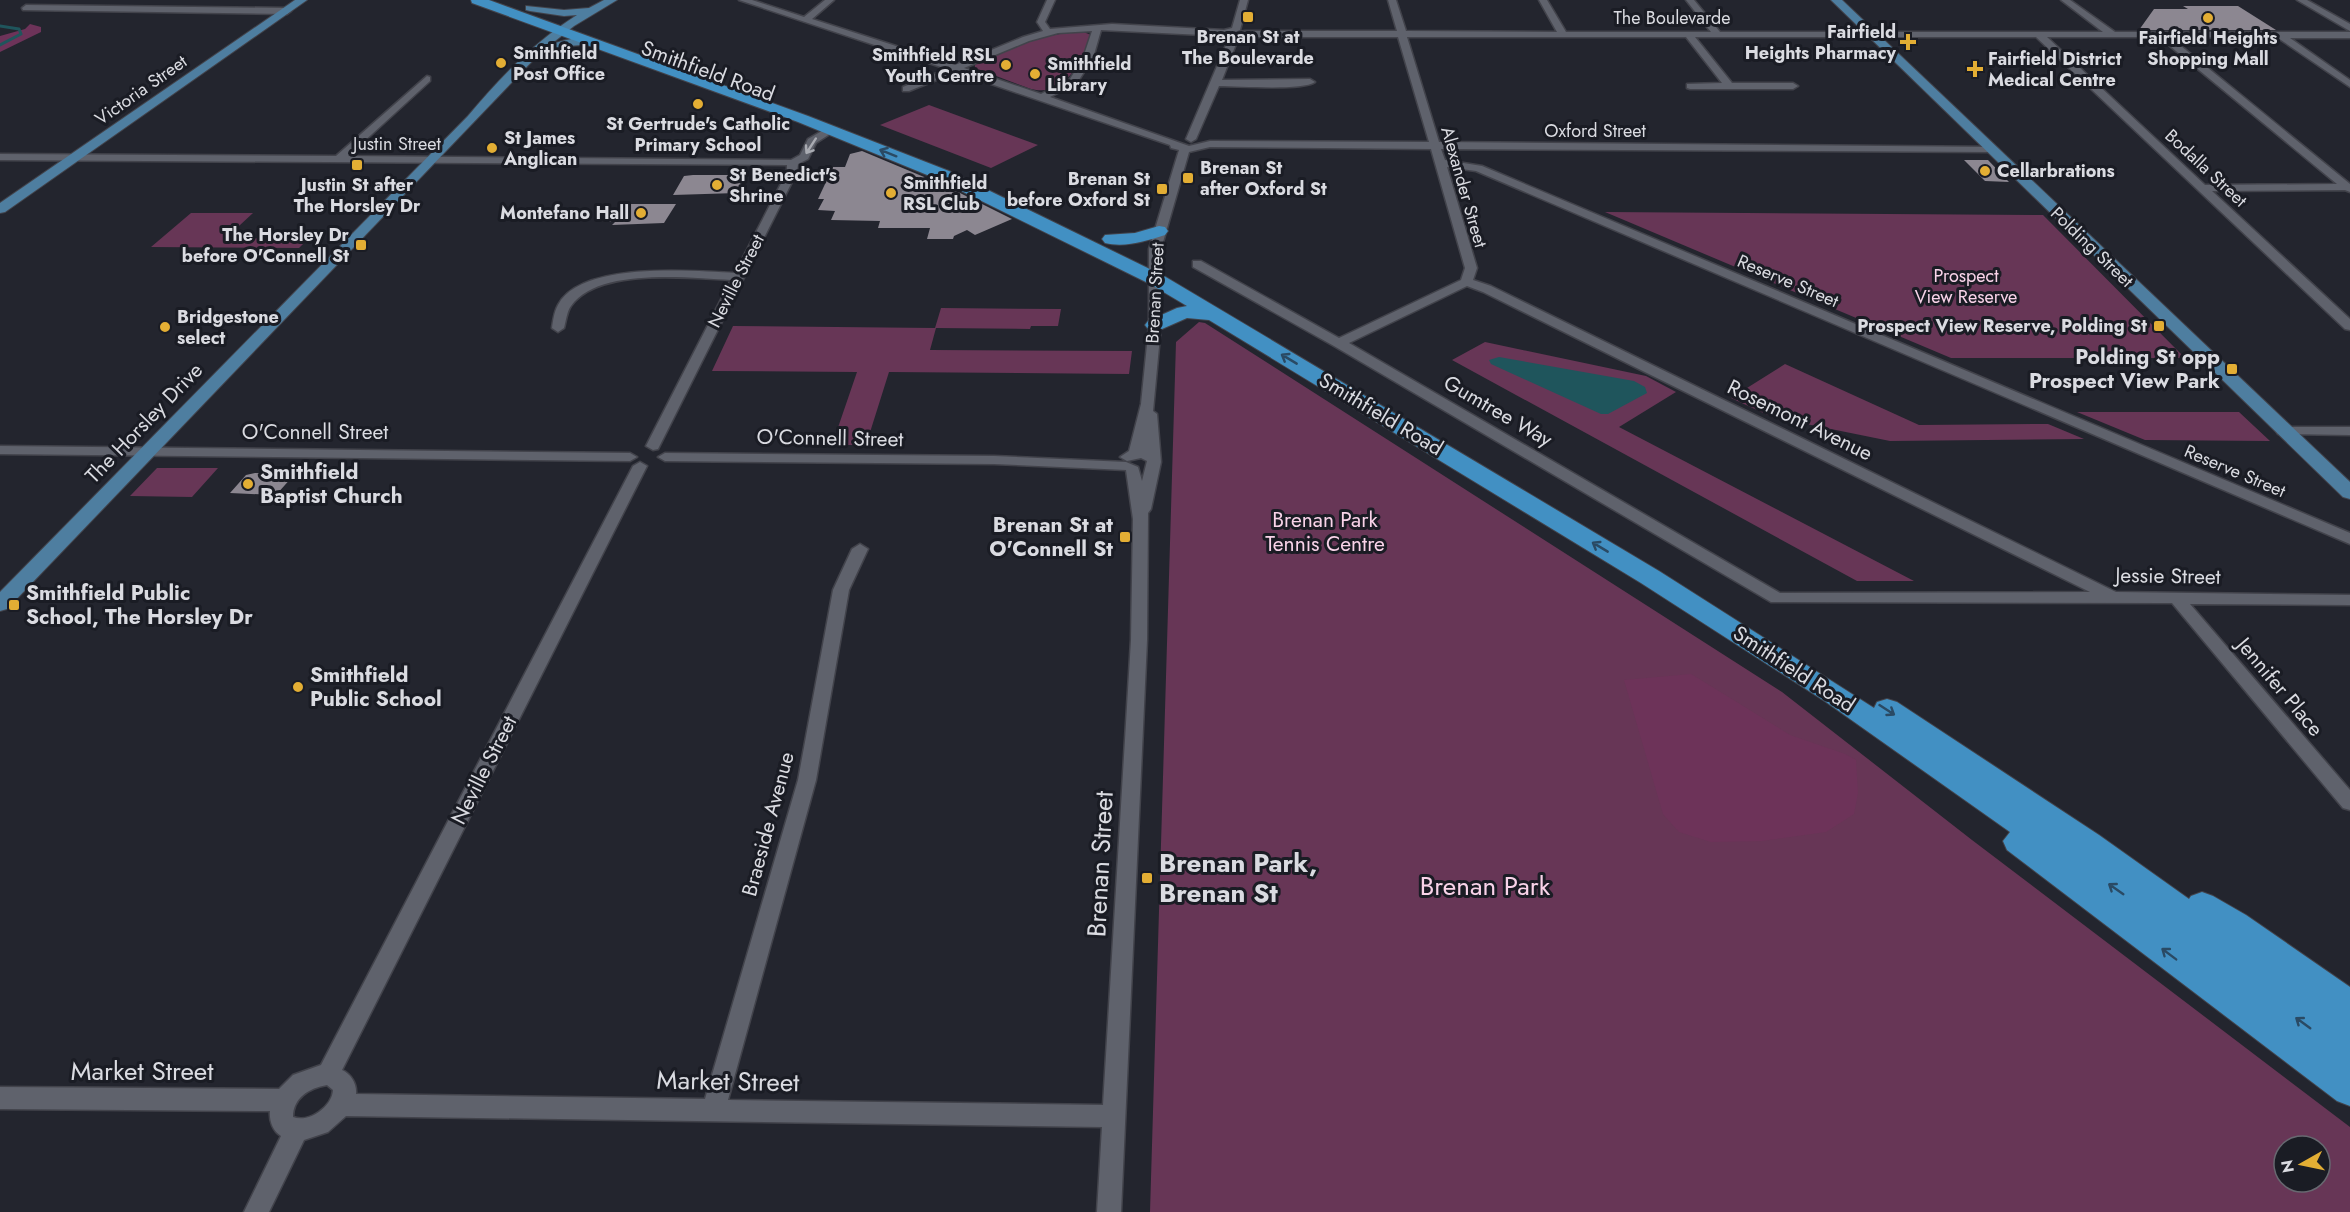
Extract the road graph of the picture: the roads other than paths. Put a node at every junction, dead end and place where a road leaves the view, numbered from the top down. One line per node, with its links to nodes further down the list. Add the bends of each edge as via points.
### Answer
1 (143, 0): 20 (street)
2 (302, 0): 17 (main road, Victoria Street)
3 (477, 0): 23 (highway, Smithfield Road)
4 (507, 0): 19 (highway, Smithfield Road)
5 (612, 0): 21 (main road, The Horsley Drive)
6 (624, 0): 23 (main road, The Horsley Drive)
7 (743, 0): 22 (street, Oxford Street)
8 (830, 0): 22 (street)
9 (1051, 0): 26 (street, via 1041,22)
10 (1244, 0): 27 (street, Brenan Street)
11 (1392, 0): 28 (street, Alexander Street)
12 (1543, 0): 29 (street)
13 (1690, 0): 31 (street)
14 (1836, 0): 32 (main road, Polding Street)
15 (2065, 0): 34 (street)
16 (2301, 0): 25 (street)
17 (283, 7): 20 (street); 56 (main road, Victoria Street); 57 (main road, Victoria Street)
18 (26, 8): 20 (street)
19 (530, 8): 21 (main road, via 564,13); 23 (highway, Smithfield Road)
20 (128, 9)
21 (591, 10): 23 (main road, The Horsley Drive)
22 (806, 20): 40 (street, Oxford Street)
23 (570, 27): 38 (highway, Smithfield Road); 39 (main road, The Horsley Drive); 50 (main road, The Horsley Drive, via 535,50); 66 (highway, Smithfield Road, via 888,138)
24 (1098, 27): 26 (street, The Boulevarde); 27 (street, The Boulevarde); 49 (street, via 1088,57 1074,81)
25 (2350, 28)
26 (1048, 32): 40 (street, The Boulevarde)
27 (1235, 34): 28 (street, The Boulevarde); 43 (street, Brenan Street)
28 (1402, 34): 29 (street, The Boulevarde); 53 (street, Alexander Street)
29 (1563, 34): 30 (street, The Boulevarde)
30 (1689, 35): 31 (street, The Boulevarde); 46 (street)
31 (1718, 35): 32 (street, The Boulevarde)
32 (1873, 35): 33 (street, The Boulevarde); 54 (main road, Polding Street)
33 (2039, 35): 34 (street, The Boulevarde); 62 (street, Bodalla Street)
34 (2113, 35): 35 (street, The Boulevarde)
35 (2161, 35): 36 (street, The Boulevarde); 63 (street)
36 (2280, 35): 37 (street, The Boulevarde); 44 (street)
37 (2350, 35)
38 (594, 42): 39 (main road, via 565,43); 51 (highway, Smithfield Road)
39 (549, 49): 50 (main road, The Horsley Drive)
40 (956, 68): 48 (street, The Boulevarde); 49 (street, Oxford Street)
41 (427, 79): 58 (street)
42 (1310, 82): 43 (street)
43 (1216, 84): 52 (street, Brenan Street)
44 (2350, 84)
45 (1690, 86): 46 (street)
46 (1729, 86): 47 (street)
47 (1793, 86)
48 (906, 89)
49 (1041, 98): 52 (street, Oxford Street)
50 (472, 119): 59 (main road, The Horsley Drive)
51 (831, 130): 61 (street, Neville Street, one-way to 61, via 812,141 804,157); 72 (highway, Smithfield Road, one-way to 51, via 942,175)
52 (1188, 144): 53 (street, Oxford Street); 69 (street, Brenan Street)
53 (1435, 146): 54 (street, Oxford Street); 60 (street, Alexander Street)
54 (1990, 149): 82 (main road, Polding Street)
55 (0, 158): 56 (street, Justin Street)
56 (59, 158): 57 (street, Justin Street); 64 (main road, Victoria Street)
57 (75, 158): 58 (street, Justin Street); 65 (main road, Victoria Street)
58 (336, 160): 59 (street, Justin Street)
59 (431, 160): 61 (street, Justin Street); 86 (main road, The Horsley Drive)
60 (1441, 163): 75 (street, Alexander Street, via 1471,268); 93 (street, Reserve Street, via 1478,168)
61 (793, 164): 74 (street, Neville Street)
62 (2203, 188): 63 (street); 78 (street, Bodalla Street)
63 (2349, 188)
64 (0, 199)
65 (0, 209)
66 (1067, 218)
67 (1037, 226): 72 (highway, via 1093,254)
68 (1086, 226): 70 (highway, Smithfield Road)
69 (1159, 231): 70 (highway, via 1137,238); 73 (street, Brenan Street, via 1155,249)
70 (1111, 239): 73 (highway, Smithfield Road)
71 (1197, 264): 80 (street, Gumtree Way)
72 (1131, 267): 73 (highway, Smithfield Road)
73 (1157, 271): 76 (highway, Smithfield Road); 77 (street, Brenan Street); 101 (highway, Smithfield Road, one-way to 101, via 1320,358 1675,572)
74 (739, 277): 79 (street, via 637,274 608,279 578,292 565,303 558,315); 84 (street, Neville Street)
75 (1466, 282): 80 (street); 97 (street, Rosemont Avenue)
76 (1215, 314): 77 (highway, via 1184,312); 95 (highway, Smithfield Road, one-way to 76)
77 (1155, 325): 81 (street, Brenan Street)
78 (2350, 326)
79 (558, 328)
80 (1339, 343): 96 (street, Gumtree Way)
81 (1148, 404): 89 (street, Brenan Street); 90 (street, Brenan Street)
82 (2283, 431): 83 (street); 91 (main road, Polding Street)
83 (2350, 431)
84 (652, 446): 87 (street, via 664,448); 88 (street, via 637,450)
85 (0, 450): 86 (street, O'Connell Street)
86 (147, 452): 88 (street, O'Connell Street); 100 (main road, The Horsley Drive)
87 (665, 457): 88 (street, via 656,464); 89 (street, O'Connell Street)
88 (635, 462): 107 (street, Neville Street)
89 (1131, 462): 90 (street, O'Connell Street, via 1147,469); 92 (street, Brenan Street)
90 (1154, 462): 92 (street, Brenan Street)
91 (2350, 493)
92 (1141, 519): 113 (street, Brenan Street, via 1139,640)
93 (2350, 539)
94 (860, 549): 112 (street, Braeside Avenue, via 841,590 807,780)
95 (1650, 577): 103 (highway, Smithfield Road, one-way to 95, via 1836,695); 108 (highway, one-way to 95, via 1863,726)
96 (1777, 598): 97 (street, Jessie Street)
97 (2115, 598): 98 (street, Jessie Street)
98 (2177, 599): 99 (street, Jessie Street); 102 (street, Jennifer Place)
99 (2350, 600)
100 (0, 604)
101 (1921, 731): 103 (highway, Smithfield Road); 104 (highway, via 2235,925)
102 (2350, 803)
103 (2223, 952): 105 (highway); 106 (highway, one-way to 103)
104 (2350, 1006)
105 (2350, 1030)
106 (2350, 1058)
107 (328, 1074): 110 (street, via 303,1081); 111 (street, via 344,1082)
108 (2350, 1089)
109 (0, 1098): 110 (street, Market Street)
110 (284, 1100): 114 (street, via 282,1121 286,1127)
111 (341, 1105): 112 (street, Market Street); 114 (street, via 322,1123)
112 (714, 1109): 113 (street, Market Street)
113 (1114, 1116): 116 (street, Brenan Street)
114 (297, 1130): 115 (street)
115 (256, 1212)
116 (1109, 1212)

